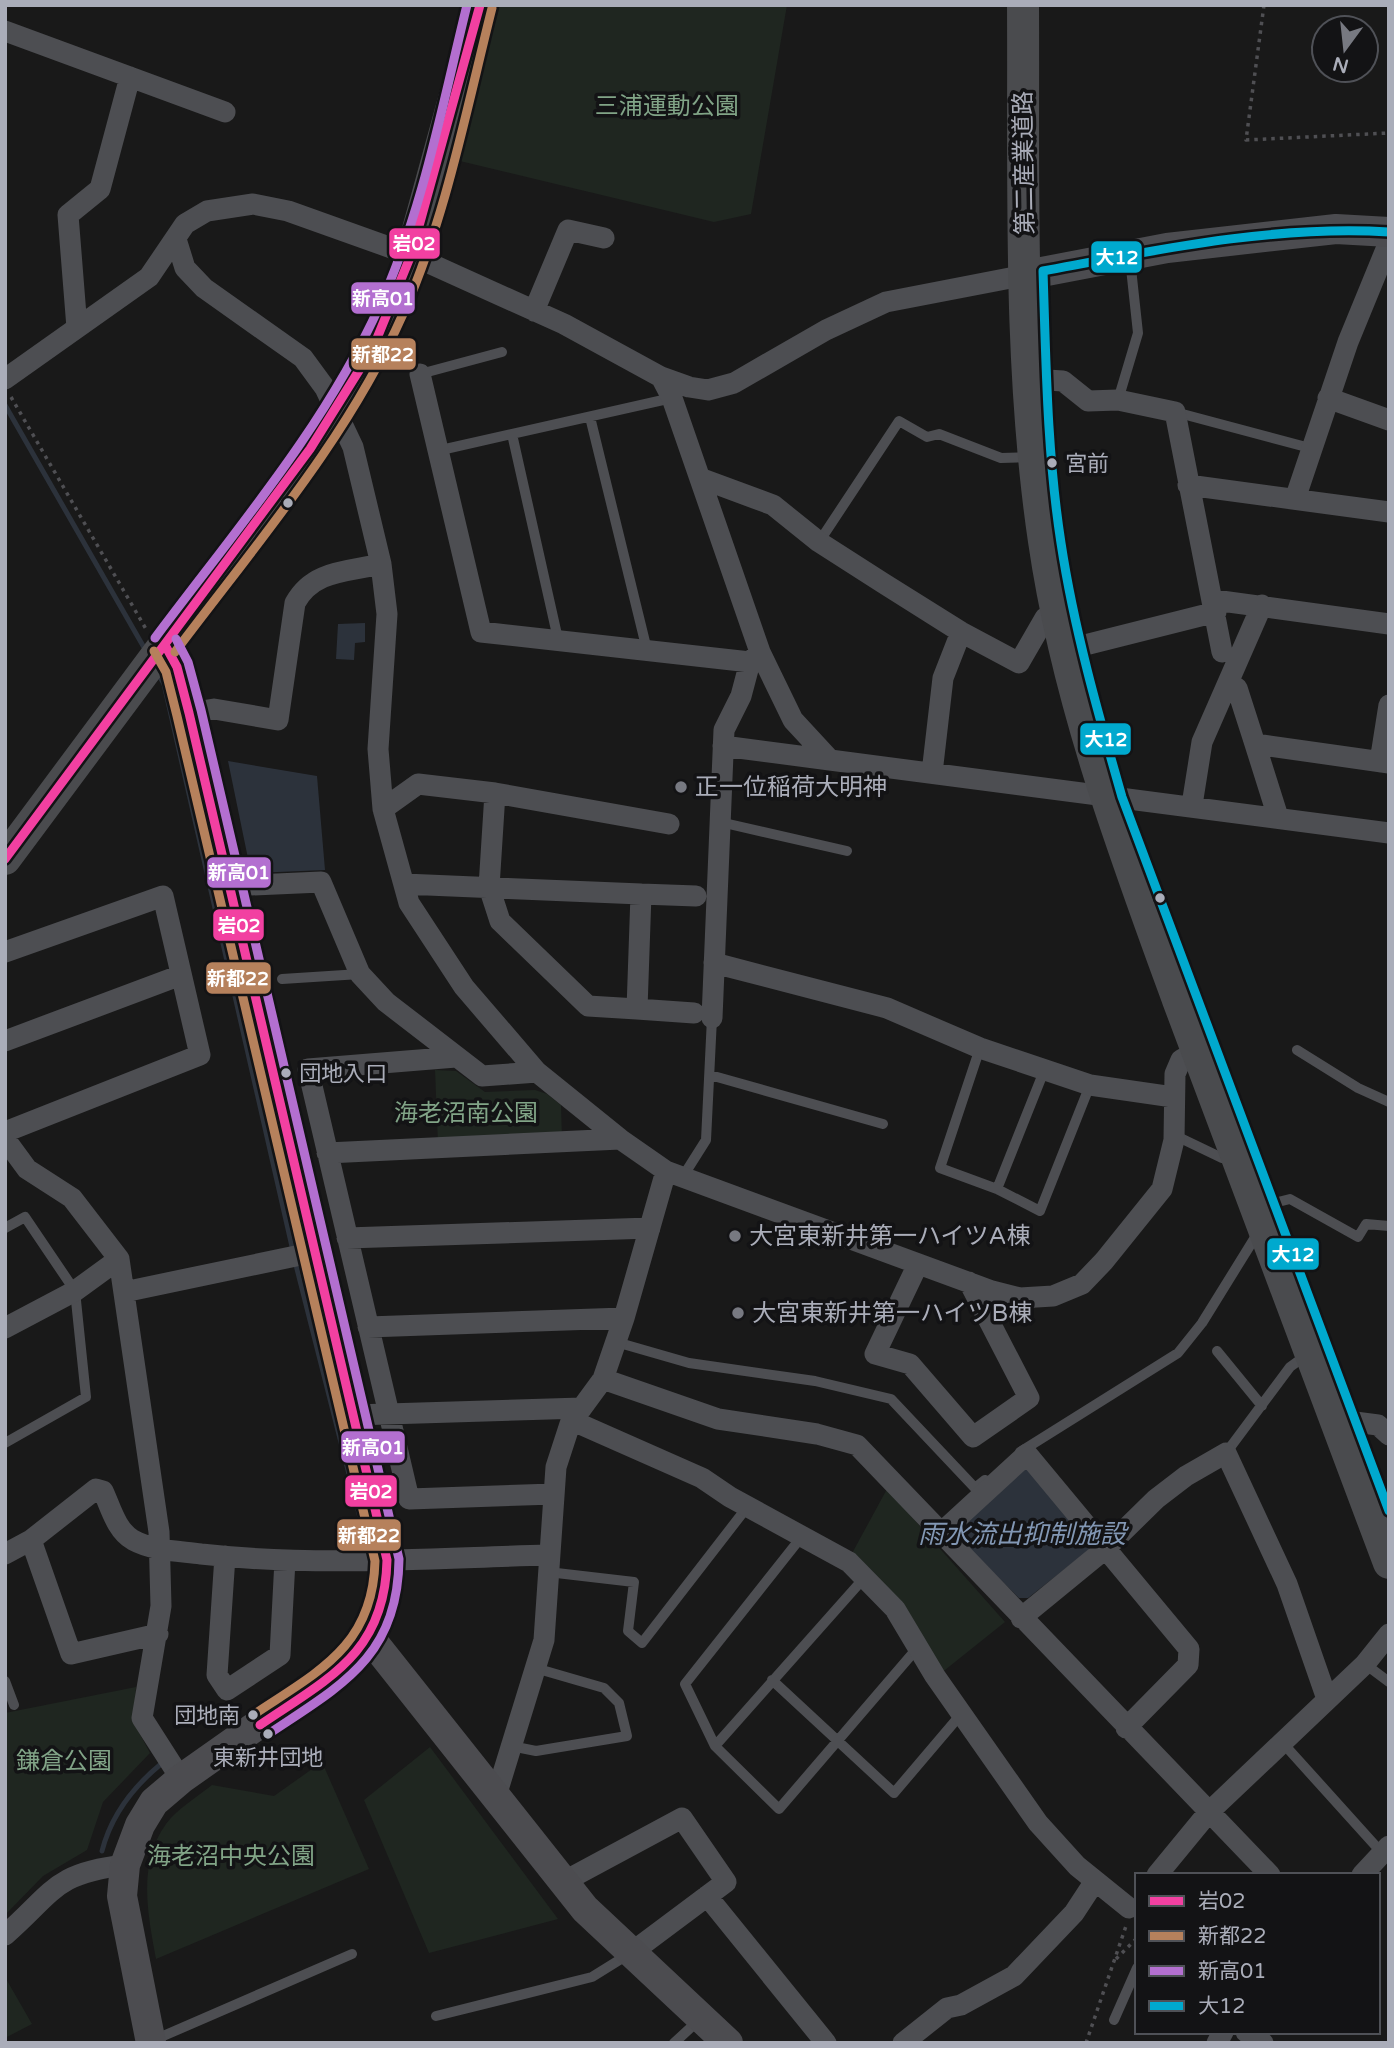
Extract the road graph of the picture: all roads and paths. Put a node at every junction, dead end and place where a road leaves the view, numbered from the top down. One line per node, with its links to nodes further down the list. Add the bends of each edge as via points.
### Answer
1 (480, 5): 15 (main road)
2 (1023, 5): 6 (main road, 第二産業道路)
3 (1042, 5): 6 (main road, 第二産業道路)
4 (1264, 5): 9 (path, via 1246,140)
5 (5, 31): 7 (street)
6 (1033, 42): 16 (main road, 第二産業道路)
7 (130, 78): 8 (street); 18 (street, via 100,189 68,215)
8 (225, 112)
9 (1389, 133)
10 (1389, 232): 14 (street, via 1336,229)
11 (604, 238): 17 (street, via 568,230)
12 (176, 239): 15 (street, via 185,224 207,211 253,204 288,211); 18 (street, via 149,277); 28 (street, via 185,268 204,288 303,358)
13 (1389, 242): 26 (street)
14 (1129, 254): 16 (street); 27 (lane, via 1138,332)
15 (411, 255): 17 (street); 28 (main road, via 373,348)
16 (1035, 273): 21 (street, via 886,302 826,330 734,383 708,390); 23 (main road, 第二産業道路); 35 (main road, 第二産業道路)
17 (534, 311): 21 (street)
18 (77, 328): 22 (street)
19 (502, 352): 20 (lane)
20 (420, 374): 34 (street)
21 (661, 377): 25 (street)
22 (5, 379)
23 (1047, 380): 27 (street, via 1063,381 1088,401); 48 (main road, 第二産業道路, via 1061,540)
24 (5, 387): 51 (path)
25 (672, 398): 30 (lane); 36 (street)
26 (1328, 398): 31 (street); 33 (street)
27 (1118, 400): 29 (street)
28 (336, 411): 41 (street, via 353,447); 51 (main road)
29 (1175, 412): 33 (lane); 37 (street)
30 (590, 417): 32 (lane); 49 (lane)
31 (1389, 420)
32 (512, 434): 34 (lane); 47 (lane)
33 (1310, 448): 38 (street)
34 (440, 450): 47 (street, via 481,632)
35 (1035, 457): 40 (lane, via 1001,458 939,433 927,437 899,421); 44 (main road, 第二産業道路)
36 (700, 478): 40 (street, via 773,505); 52 (street)
37 (1188, 485): 38 (street); 43 (street)
38 (1295, 499): 39 (street)
39 (1388, 511)
40 (819, 542): 46 (street)
41 (381, 565): 55 (street, via 318,579 301,592 295,603 278,720 214,709); 64 (street, via 387,614 378,749)
42 (1262, 605): 43 (street); 45 (street); 63 (street, via 1202,742)
43 (1215, 606): 48 (street); 50 (street)
44 (1057, 612): 46 (street, via 1045,618 1019,663); 62 (main road, 第二産業道路, via 1082,720)
45 (1389, 624)
46 (961, 632): 60 (street, via 943,678)
47 (558, 639): 49 (street)
48 (1081, 646): 62 (main road, 第二産業道路)
49 (647, 650): 52 (street)
50 (1222, 652)
51 (156, 657): 55 (street, via 177,667); 70 (main road)
52 (755, 657): 57 (street, via 724,730); 58 (street, via 793,720)
53 (1237, 688): 56 (street)
54 (1389, 705): 59 (street)
55 (189, 712): 72 (street)
56 (1255, 744): 59 (street); 65 (street)
57 (723, 746): 58 (street); 66 (street)
58 (830, 760): 60 (street)
59 (1385, 762)
60 (932, 773): 62 (street)
61 (495, 793): 64 (street, via 418,784); 67 (street); 73 (street)
62 (1113, 796): 63 (street); 86 (main road, 第二産業道路); 103 (main road, 第二産業道路)
63 (1192, 805): 65 (street)
64 (383, 809): 71 (street)
65 (1279, 817): 68 (street)
66 (720, 822): 69 (lane); 77 (street)
67 (669, 824)
68 (1389, 833)
69 (847, 851)
70 (5, 859)
71 (404, 884): 73 (street); 88 (street, via 409,904 464,987)
72 (229, 886): 78 (street, via 321,881); 108 (street)
73 (489, 887): 74 (street); 81 (street, via 500,921 588,1006)
74 (642, 894): 75 (street); 81 (street)
75 (696, 896)
76 (5, 952): 79 (street, via 163,896)
77 (715, 963): 82 (street); 84 (street, via 887,1008)
78 (360, 974): 80 (lane); 87 (street, via 386,1002)
79 (181, 975): 83 (street); 95 (street, via 200,1055)
80 (282, 979)
81 (637, 1009): 82 (street)
82 (703, 1015): 90 (lane)
83 (5, 1041)
84 (980, 1048): 89 (street); 102 (lane, via 940,1168)
85 (1297, 1050): 93 (lane)
86 (1197, 1051): 92 (street, via 1181,1060); 100 (main road, 第二産業道路)
87 (456, 1057): 88 (street, via 482,1076); 99 (street, via 308,1069)
88 (537, 1072): 98 (street)
89 (1044, 1072): 91 (street); 102 (lane)
90 (710, 1075): 94 (lane); 101 (lane, via 706,1140)
91 (1090, 1085): 92 (street); 102 (lane, via 1040,1210)
92 (1172, 1097): 96 (street)
93 (1389, 1102)
94 (883, 1124)
95 (5, 1132)
96 (1174, 1135): 100 (lane, via 1222,1158); 111 (street, via 1162,1189 1082,1284 1053,1296 1020,1298)
97 (5, 1139): 109 (street, via 27,1169 72,1198)
98 (620, 1139): 99 (street); 101 (street)
99 (327, 1153): 107 (street)
100 (1238, 1159): 103 (main road, 第二産業道路)
101 (674, 1175): 106 (street); 110 (street)
102 (997, 1189)
103 (1268, 1214): 104 (lane, via 1290,1199 1358,1237 1366,1224); 117 (lane, via 1202,1323 1178,1353 1028,1446 975,1488 891,1398 815,1381 689,1363); 119 (main road, 第二産業道路); 125 (main road, 第二産業道路)
104 (1389, 1226)
105 (5, 1228): 112 (lane, via 25,1217)
106 (650, 1228): 107 (street); 114 (street)
107 (347, 1238): 115 (street)
108 (310, 1253): 113 (street); 124 (street)
109 (119, 1259): 112 (street); 113 (street)
110 (918, 1264): 111 (street); 111 (street, via 875,1354 910,1364 973,1437 1029,1398)
111 (969, 1282)
112 (75, 1290): 116 (street); 127 (lane, via 86,1397)
113 (124, 1292): 135 (street)
114 (625, 1318): 115 (street); 117 (street)
115 (368, 1327): 122 (street)
116 (5, 1328)
117 (616, 1342): 120 (street)
118 (1217, 1351): 121 (lane)
119 (1310, 1352): 121 (lane, via 1290,1367); 142 (main road, 第二産業道路)
120 (603, 1378): 123 (street); 132 (street, via 718,1419 850,1441)
121 (1262, 1406): 128 (lane)
122 (388, 1414): 123 (street); 124 (street); 129 (street, via 409,1499)
123 (577, 1414): 129 (street, via 556,1467); 130 (street)
124 (354, 1415): 140 (street)
125 (1355, 1422): 126 (street, via 1378,1425); 131 (main road, 第二産業道路)
126 (1389, 1435)
127 (5, 1443)
128 (1226, 1453): 136 (street, via 1156,1499); 154 (street, via 1287,1584)
129 (554, 1494): 141 (street)
130 (748, 1506): 133 (street); 141 (lane, via 642,1643 628,1631 634,1582)
131 (1389, 1512)
132 (941, 1533): 136 (street, via 1027,1454); 144 (street)
133 (803, 1535): 143 (street); 161 (lane, via 684,1684)
134 (31, 1540): 135 (street, via 96,1489 103,1491 121,1530); 137 (street); 145 (street, via 71,1654)
135 (158, 1549): 138 (street); 145 (street)
136 (1104, 1550): 144 (street); 157 (street, via 1188,1649 1188,1665)
137 (5, 1554)
138 (225, 1556): 139 (street); 139 (street, via 217,1675 227,1690 280,1655)
139 (285, 1560): 140 (street)
140 (387, 1560): 141 (street); 147 (street, via 385,1601)
141 (548, 1563): 150 (street, via 544,1640)
142 (1389, 1563)
143 (865, 1577): 148 (street, via 895,1609); 151 (lane)
144 (1021, 1618): 157 (street)
145 (158, 1634): 162 (street, via 142,1718)
146 (1389, 1634): 149 (street)
147 (370, 1638): 162 (street, via 332,1675); 163 (street)
148 (919, 1646): 156 (street); 159 (lane)
149 (1365, 1664): 153 (lane); 154 (street)
150 (535, 1668): 160 (street); 160 (lane, via 604,1688 619,1703 627,1736 536,1751)
151 (772, 1680): 159 (lane); 161 (lane)
152 (5, 1681): 155 (lane)
153 (1389, 1682)
154 (1327, 1699): 158 (street)
155 (14, 1705)
156 (962, 1713): 159 (lane, via 894,1793); 170 (street, via 1038,1823)
157 (1126, 1728): 164 (street)
158 (1281, 1741): 164 (street); 165 (lane)
159 (836, 1742): 161 (lane, via 779,1809)
160 (511, 1746): 163 (street)
161 (715, 1746)
162 (181, 1779): 166 (street, via 155,1802 139,1825)
163 (496, 1796): 171 (street)
164 (1208, 1813): 167 (street); 168 (street)
165 (1386, 1849): 169 (street)
166 (125, 1865): 174 (street, via 91,1869 62,1881); 183 (street, via 122,1896)
167 (1167, 1871)
168 (1268, 1873)
169 (1364, 1873)
170 (1095, 1881): 173 (street); 187 (street, via 1074,1913 1014,1976 947,2008)
171 (563, 1882): 172 (street, via 682,1818 726,1882); 176 (street)
172 (707, 1896): 176 (street); 186 (street)
173 (1134, 1908): 178 (path)
174 (5, 1935)
175 (1135, 1940): 178 (path)
176 (631, 1953): 180 (lane, via 592,1977); 181 (street)
177 (352, 1954): 183 (lane)
178 (1115, 1960): 188 (path)
179 (1135, 1973): 182 (lane)
180 (436, 2016)
181 (701, 2018): 184 (lane); 185 (street)
182 (1114, 2020)
183 (148, 2042)
184 (674, 2043)
185 (728, 2043)
186 (825, 2043)
187 (903, 2043)
188 (1086, 2043)

